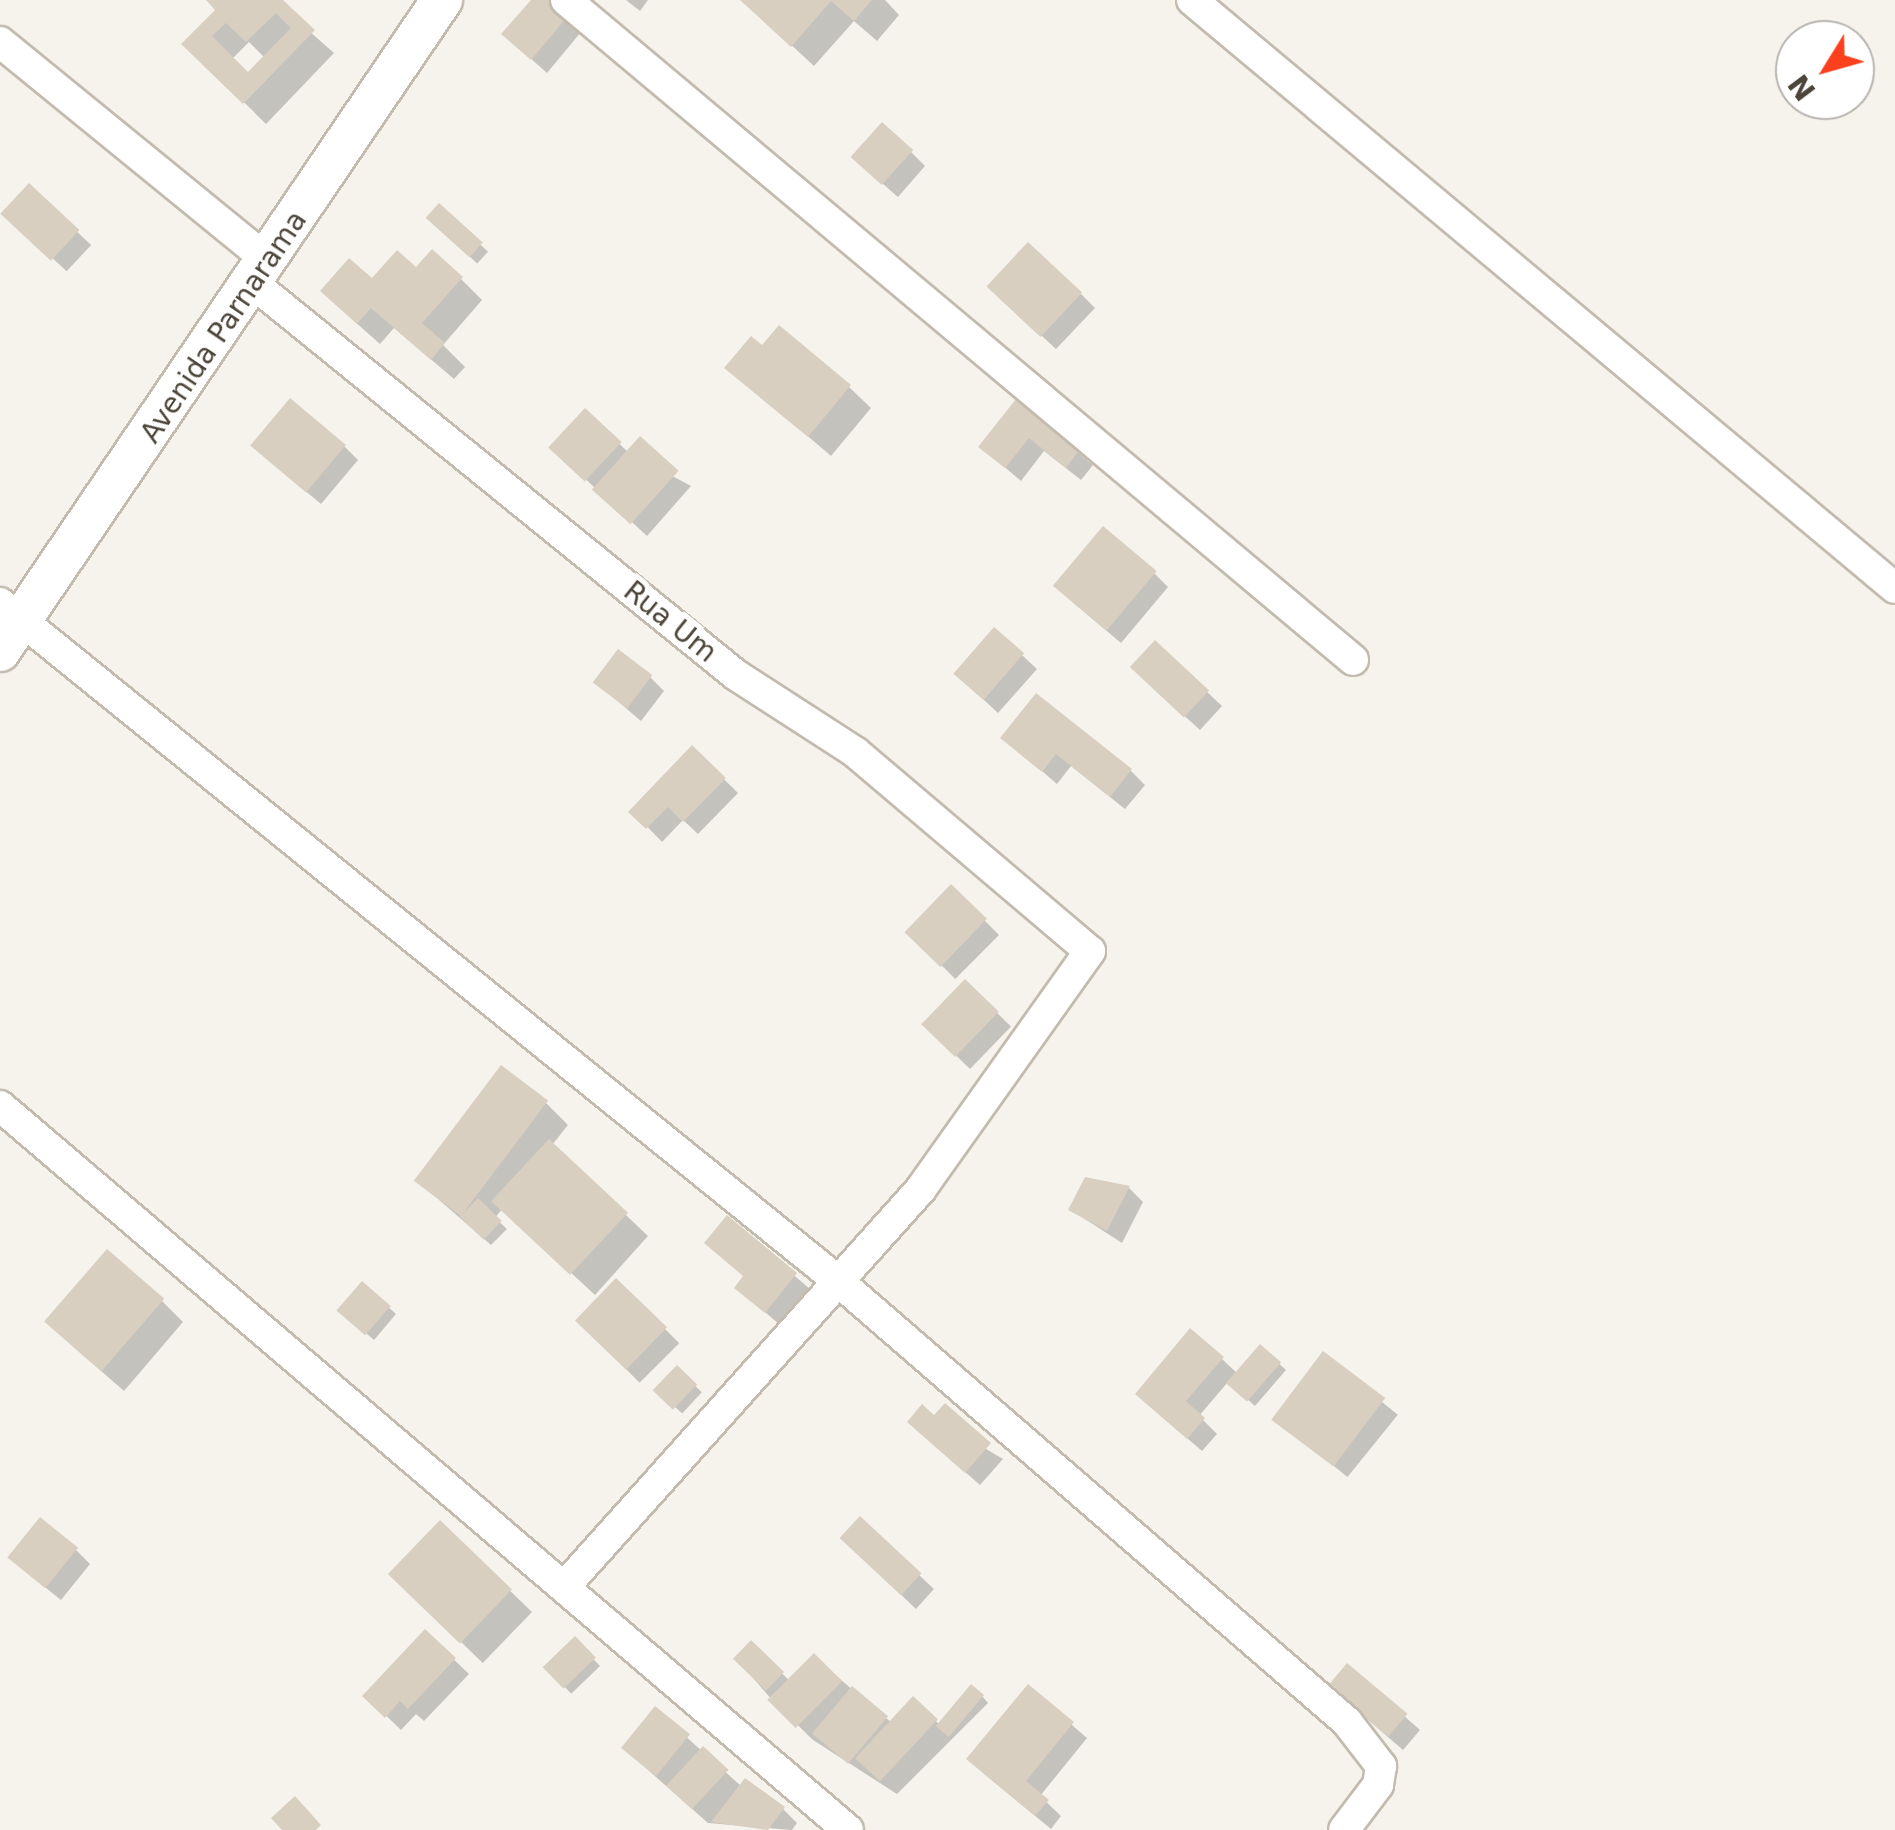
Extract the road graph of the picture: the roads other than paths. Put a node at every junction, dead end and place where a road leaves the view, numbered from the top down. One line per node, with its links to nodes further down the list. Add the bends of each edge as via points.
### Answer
1 (442, 0): 5 (street, Avenida Parnarama)
2 (566, 0): 8 (street)
3 (1192, 0): 6 (street)
4 (0, 42): 5 (street, Rua Um)
5 (263, 274): 7 (street, Avenida Parnarama); 10 (street, Rua Um, via 736,674 855,752 1090,951 976,1118)
6 (1895, 588)
7 (7, 625): 10 (street)
8 (1353, 660)
9 (0, 1106): 11 (street)
10 (837, 1280): 11 (street); 13 (street, via 1368,1743 1381,1766 1378,1786)
11 (565, 1586): 12 (street)
12 (848, 1830)
13 (1344, 1830)

